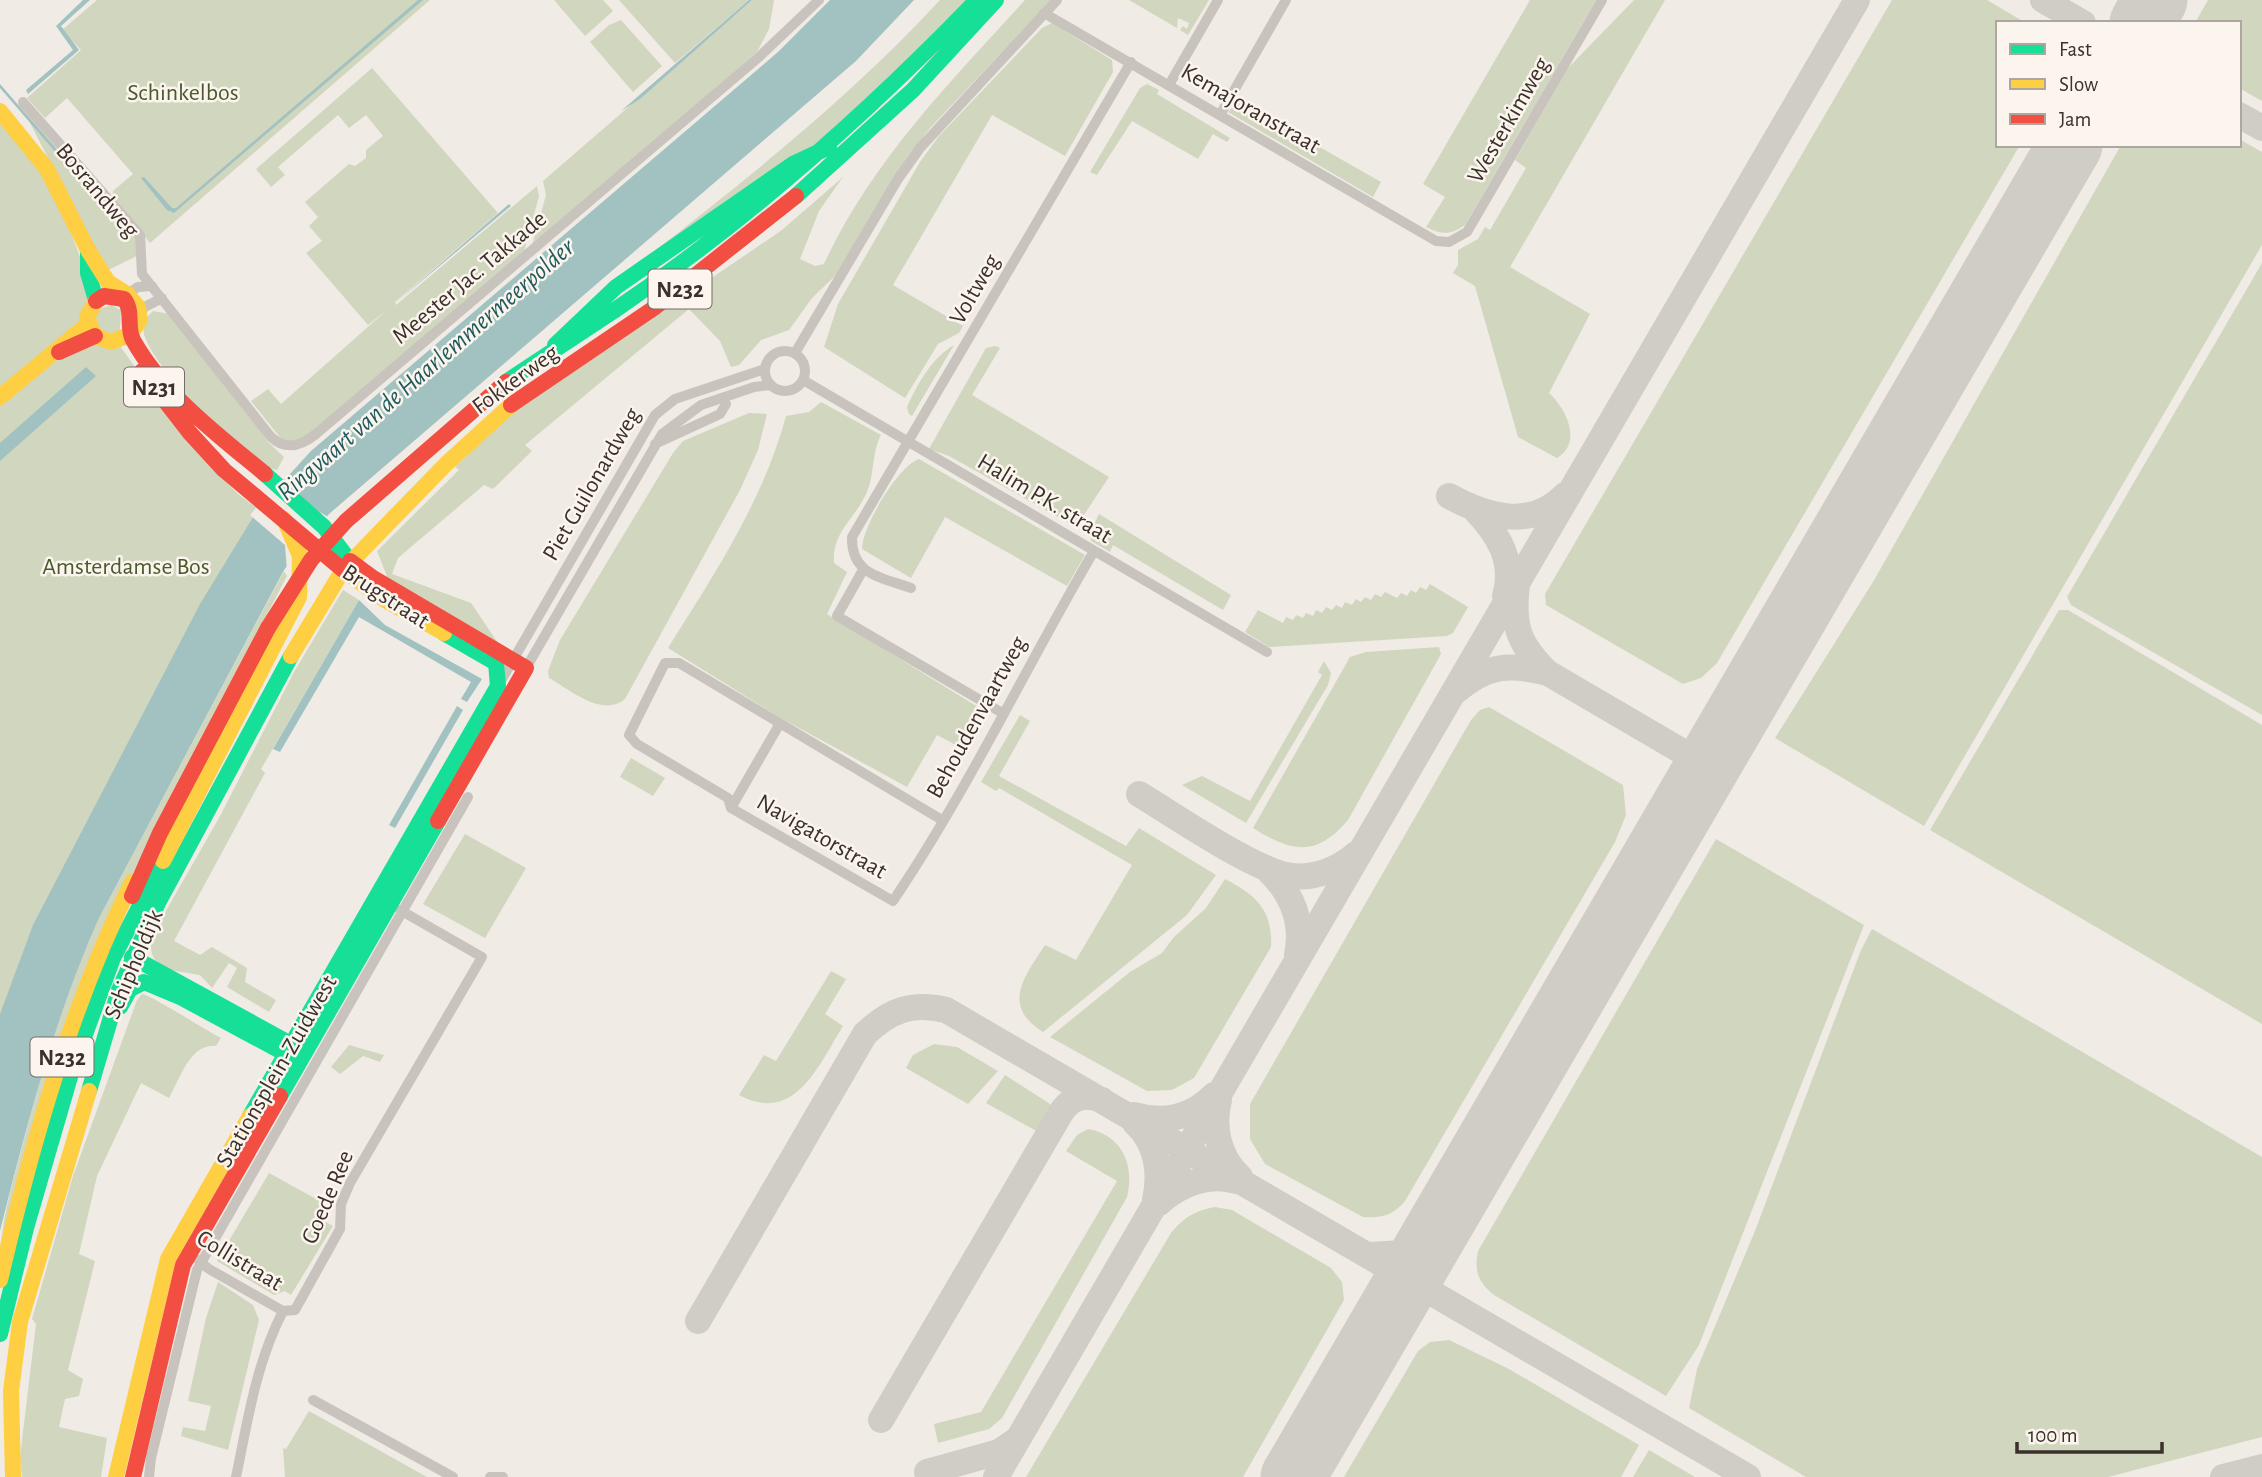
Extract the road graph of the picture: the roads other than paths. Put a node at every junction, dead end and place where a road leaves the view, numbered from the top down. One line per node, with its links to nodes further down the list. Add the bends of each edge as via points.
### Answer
1 (819, 0): 19 (street, Meester Jac. Takkade, via 557,231 304,443 289,446 271,437)
2 (977, 0): 14 (main road, Fokkerweg / N232)
3 (996, 0): 39 (main road, Fokkerweg / N232, via 913,90 816,181 654,308 496,416)
4 (1057, 0): 8 (street)
5 (1218, 0): 10 (street)
6 (1286, 0): 13 (street)
7 (1602, 0): 15 (street, Westerkimweg, via 1467,232 1449,242)
8 (1044, 13): 9 (street, Kemajoranstraat); 24 (street, via 920,148)
9 (1131, 62): 10 (street, Kemajoranstraat); 32 (street, Voltweg)
10 (1169, 85): 13 (street, Kemajoranstraat)
11 (23, 102): 17 (street, Bosrandweg, via 140,234 142,274)
12 (0, 111): 16 (main road, Bosrandweg / N231, via 47,169)
13 (1220, 115): 15 (street, Kemajoranstraat)
14 (829, 147): 35 (main road, N232, via 793,164 602,298 517,380); 50 (main road, Fokkerweg / N232, bridge, via 710,244 511,377 346,521 303,570 268,628)
15 (1436, 241)
16 (88, 250): 18 (main road, Bosrandweg / N231, via 108,282); 20 (main road, Bosrandweg / N231, via 88,273)
17 (152, 286): 18 (street); 19 (street, Meester Jac. Takkade)
18 (122, 293): 20 (main road); 21 (main road, N231); 23 (main road, N231, via 132,312)
19 (162, 298): 21 (street)
20 (96, 300): 22 (main road, via 88,310)
21 (139, 310): 23 (main road)
22 (91, 330): 23 (main road, N231, via 106,341); 29 (main road, via 48,357)
23 (128, 334): 34 (main road, N231, via 190,433 224,470); 36 (main road, Brugstraat / N231, via 195,416)
24 (795, 353): 25 (street, via 773,354); 26 (street, via 805,365)
25 (765, 369): 27 (street); 43 (street, Piet Guilonardweg, via 675,399 660,409)
26 (803, 380): 27 (street, via 784,391); 32 (street, Halim P.K. straat)
27 (771, 385): 28 (street, Piet Guilonardweg)
28 (733, 394): 30 (street, Piet Guilonardweg); 31 (street, Piet Guilonardweg)
29 (0, 397)
30 (726, 404): 31 (street, Piet Guilonardweg); 33 (street, Piet Guilonardweg, via 720,414)
31 (681, 418): 33 (street, Piet Guilonardweg)
32 (909, 442): 38 (street, Halim P.K. straat); 40 (street, Voltweg, via 852,537 852,554)
33 (655, 444): 43 (street, Piet Guilonardweg)
34 (284, 519): 37 (main road, N232)
35 (350, 527): 36 (main road, via 339,533); 39 (main road, N232)
36 (326, 529): 39 (main road, Brugstraat / N231)
37 (306, 548): 39 (main road, Brugstraat); 54 (main road, N232, via 296,604)
38 (1094, 551): 42 (street, Halim P.K. straat); 44 (street, Behoudenvaartweg)
39 (345, 561): 43 (main road, Brugstraat); 53 (main road, Schipholdijk / N232)
40 (863, 570): 41 (street); 44 (street, via 837,616)
41 (911, 588)
42 (1267, 652)
43 (511, 665): 45 (main road, Stationsplein-Zuidwest); 45 (main road, Stationsplein-Zuidwest)
44 (1004, 714): 49 (street, Behoudenvaartweg)
45 (485, 723): 52 (main road, Stationsplein-Zuidwest, via 414,847)
46 (779, 725): 48 (street); 48 (street, Navigatorstraat, via 678,663 665,663 629,735 729,798); 49 (street)
47 (468, 797): 52 (street, Stationsplein-Zuidwest)
48 (731, 808): 51 (street, Navigatorstraat)
49 (942, 820): 51 (street, Behoudenvaartweg)
50 (157, 840): 58 (main road, N232, via 91,990); 60 (main road, N232, via 112,920 81,996)
51 (893, 901)
52 (390, 904): 56 (main road, Stationsplein-Zuidwest); 57 (main road, Stationsplein-Zuidwest); 59 (street, Stationsplein-Zuidwest); 61 (street, Goede Ree, via 482,957 350,1183 341,1204 340,1229 295,1310)
53 (132, 957): 54 (main road); 55 (main road, Schipholdijk / N232); 56 (main road)
54 (104, 980): 58 (main road, N232)
55 (101, 1044): 56 (main road, via 127,994 136,984 151,982); 65 (main road, Schipholdijk / N232, via 20,1322 11,1391)
56 (289, 1048): 57 (main road); 59 (main road, Stationsplein-Zuidwest)
57 (304, 1055): 59 (main road, Stationsplein-Zuidwest)
58 (72, 1070): 62 (main road, N232)
59 (188, 1254): 61 (street, Collistraat); 64 (main road)
60 (0, 1280)
61 (283, 1311): 69 (street, Goede Ree, via 255,1380)
62 (0, 1334)
63 (313, 1400): 70 (street)
64 (136, 1429): 66 (main road); 67 (main road); 68 (street)
65 (13, 1477)
66 (116, 1477)
67 (133, 1477)
68 (149, 1477)
69 (236, 1477)
70 (453, 1477)
71 (490, 1477): 72 (street)
72 (503, 1477)

